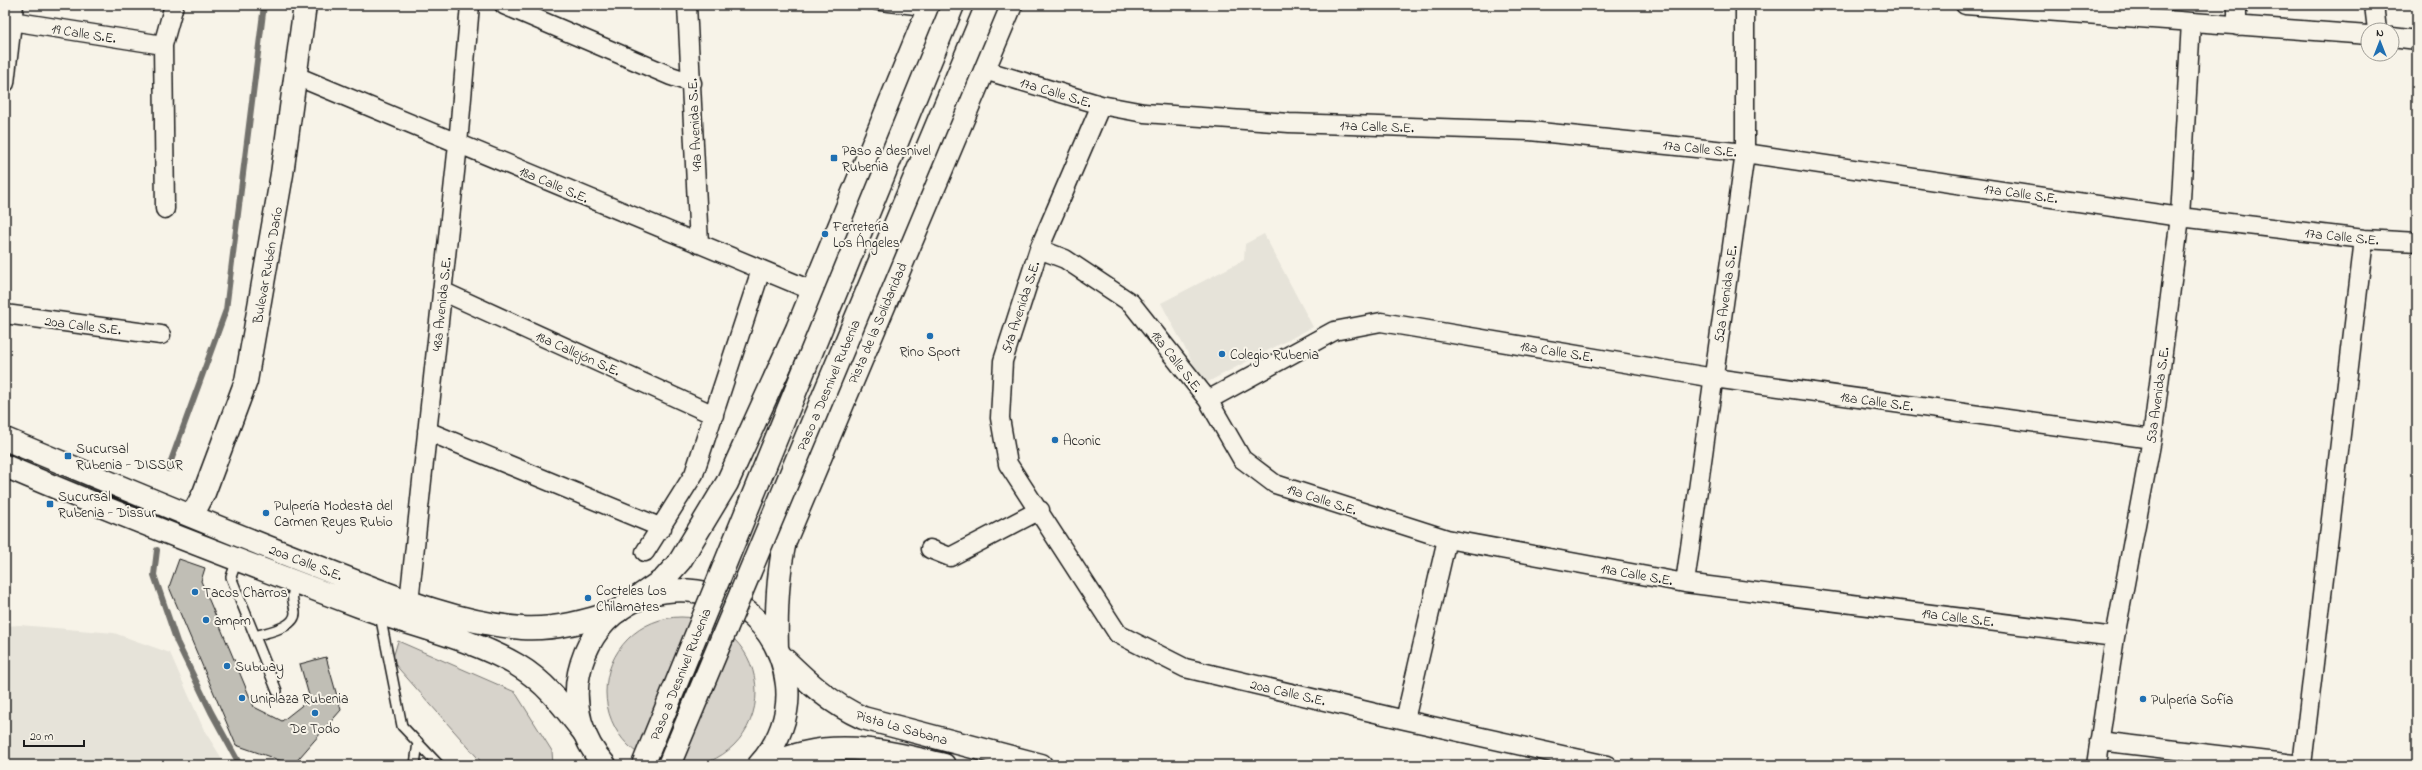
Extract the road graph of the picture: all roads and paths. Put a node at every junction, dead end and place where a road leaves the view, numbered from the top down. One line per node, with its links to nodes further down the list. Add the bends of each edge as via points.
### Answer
1 (174, 5): 23 (street)
2 (305, 5): 25 (main road, Bulevar Rubén Darío)
3 (470, 5): 29 (street, 48a Avenida S.E.)
4 (504, 5): 27 (street)
5 (688, 5): 27 (street, 49a Avenida S.E.)
6 (876, 5): 14 (lane)
7 (953, 5): 72 (main road, Paso a Desnivel Rubenia, bridge)
8 (987, 5): 73 (main road, Paso a Desnivel Rubenia, bridge)
9 (1011, 5): 24 (main road, Pista de la Solidaridad)
10 (1745, 5): 30 (street, 52a Avenida S.E.)
11 (1965, 5): 15 (street)
12 (2237, 5): 19 (street)
13 (2374, 5): 18 (street)
14 (929, 8): 39 (main road)
15 (2063, 8): 17 (street)
16 (10, 16): 23 (street, 19 Calle S.E.); 26 (street)
17 (2191, 22): 19 (street); 32 (street, 53a Avenida S.E.)
18 (2376, 22)
19 (2237, 26): 20 (street)
20 (2360, 34)
21 (2400, 38): 22 (street)
22 (2417, 40)
23 (163, 45): 31 (street)
24 (984, 70): 28 (street, 17a Calle S.E.); 63 (main road, Pista de la Solidaridad, via 786,541 780,565 777,596)
25 (296, 76): 29 (street, 18a Calle S.E.); 50 (main road, Bulevar Rubén Darío, via 265,281 246,381 204,493)
26 (5, 83)
27 (692, 83): 35 (street, 49a Avenida S.E.)
28 (1101, 106): 30 (street, 17a Calle S.E., via 1144,113 1288,123 1530,131); 36 (street, 51a Avenida S.E.)
29 (458, 144): 35 (street, 18a Calle S.E.); 38 (street, 48a Avenida S.E.)
30 (1745, 153): 32 (street, 17a Calle S.E.); 42 (street, 52a Avenida S.E.)
31 (165, 209)
32 (2180, 217): 33 (street, 17a Calle S.E.); 47 (street, 53a Avenida S.E.)
33 (2364, 239): 34 (street, 17a Calle S.E.); 80 (street)
34 (2417, 242)
35 (699, 244): 37 (street, 18a Calle S.E.)
36 (1039, 250): 43 (street, 18a Calle S.E., via 1065,259 1130,303); 49 (street, 51a Avenida S.E., via 1003,361 1000,418 1008,464)
37 (761, 270): 39 (street, 18a Calle S.E.); 44 (street)
38 (442, 291): 44 (street, 18a Callejón S.E.); 45 (street, 48a Avenida S.E.)
39 (813, 291): 59 (main road, via 724,490 680,561 664,579)
40 (5, 314): 41 (street, 20a Calle S.E.)
41 (161, 335)
42 (1714, 378): 43 (street, 18a Calle S.E., via 1381,322 1334,331); 47 (street, 18a Calle S.E.); 57 (street, 52a Avenida S.E.)
43 (1208, 400): 52 (street, 19a Calle S.E., via 1242,459 1275,484)
44 (714, 415): 51 (street, via 694,474)
45 (427, 431): 51 (street); 58 (street, 48a Avenida S.E.)
46 (5, 439): 50 (main road, 20a Calle S.E.)
47 (2152, 439): 62 (street, 53a Avenida S.E.)
48 (5, 466): 55 (main road, 20a Calle S.E.)
49 (1040, 510): 53 (street, via 950,557); 65 (street, 20a Calle S.E., via 1118,634 1185,668)
50 (192, 516): 58 (main road, 20a Calle S.E.)
51 (662, 528): 54 (street)
52 (1447, 539): 57 (street, 19a Calle S.E.); 65 (street)
53 (930, 549)
54 (645, 552)
55 (237, 560): 56 (main road, 20a Calle S.E.); 61 (lane, via 230,577)
56 (296, 583): 60 (main road, 20a Calle S.E.); 61 (lane, via 291,597 295,614 293,619 289,624)
57 (1685, 583): 62 (street, 19a Calle S.E.)
58 (409, 602): 59 (main road, 20a Calle S.E., via 473,619 521,628 570,624)
59 (620, 609): 63 (main road, via 662,591 683,589 704,592 725,598 743,608 759,622); 68 (main road, via 595,636 580,667 577,701)
60 (380, 614): 67 (lane, via 402,726); 68 (main road, 20a Calle S.E., via 484,649 518,666 551,692)
61 (255, 636): 64 (lane)
62 (2115, 637): 66 (street, 53a Avenida S.E.)
63 (779, 652): 74 (main road, via 788,691 786,716 777,739); 77 (main road, Pista La Sabana, via 815,689 840,707 857,715)
64 (276, 691)
65 (1405, 720): 78 (street, 20a Calle S.E.)
66 (2100, 741): 79 (street, 53a Avenida S.E.); 80 (street)
67 (418, 742): 69 (lane); 70 (lane)
68 (589, 749): 71 (main road, 20a Calle S.E.)
69 (415, 765)
70 (439, 765)
71 (605, 765)
72 (643, 765)
73 (669, 765)
74 (760, 765)
75 (771, 765): 76 (main road, Pista La Sabana, via 798,754 842,747)
76 (944, 765)
77 (1041, 765)
78 (1607, 765)
79 (2096, 765)
80 (2302, 765)

